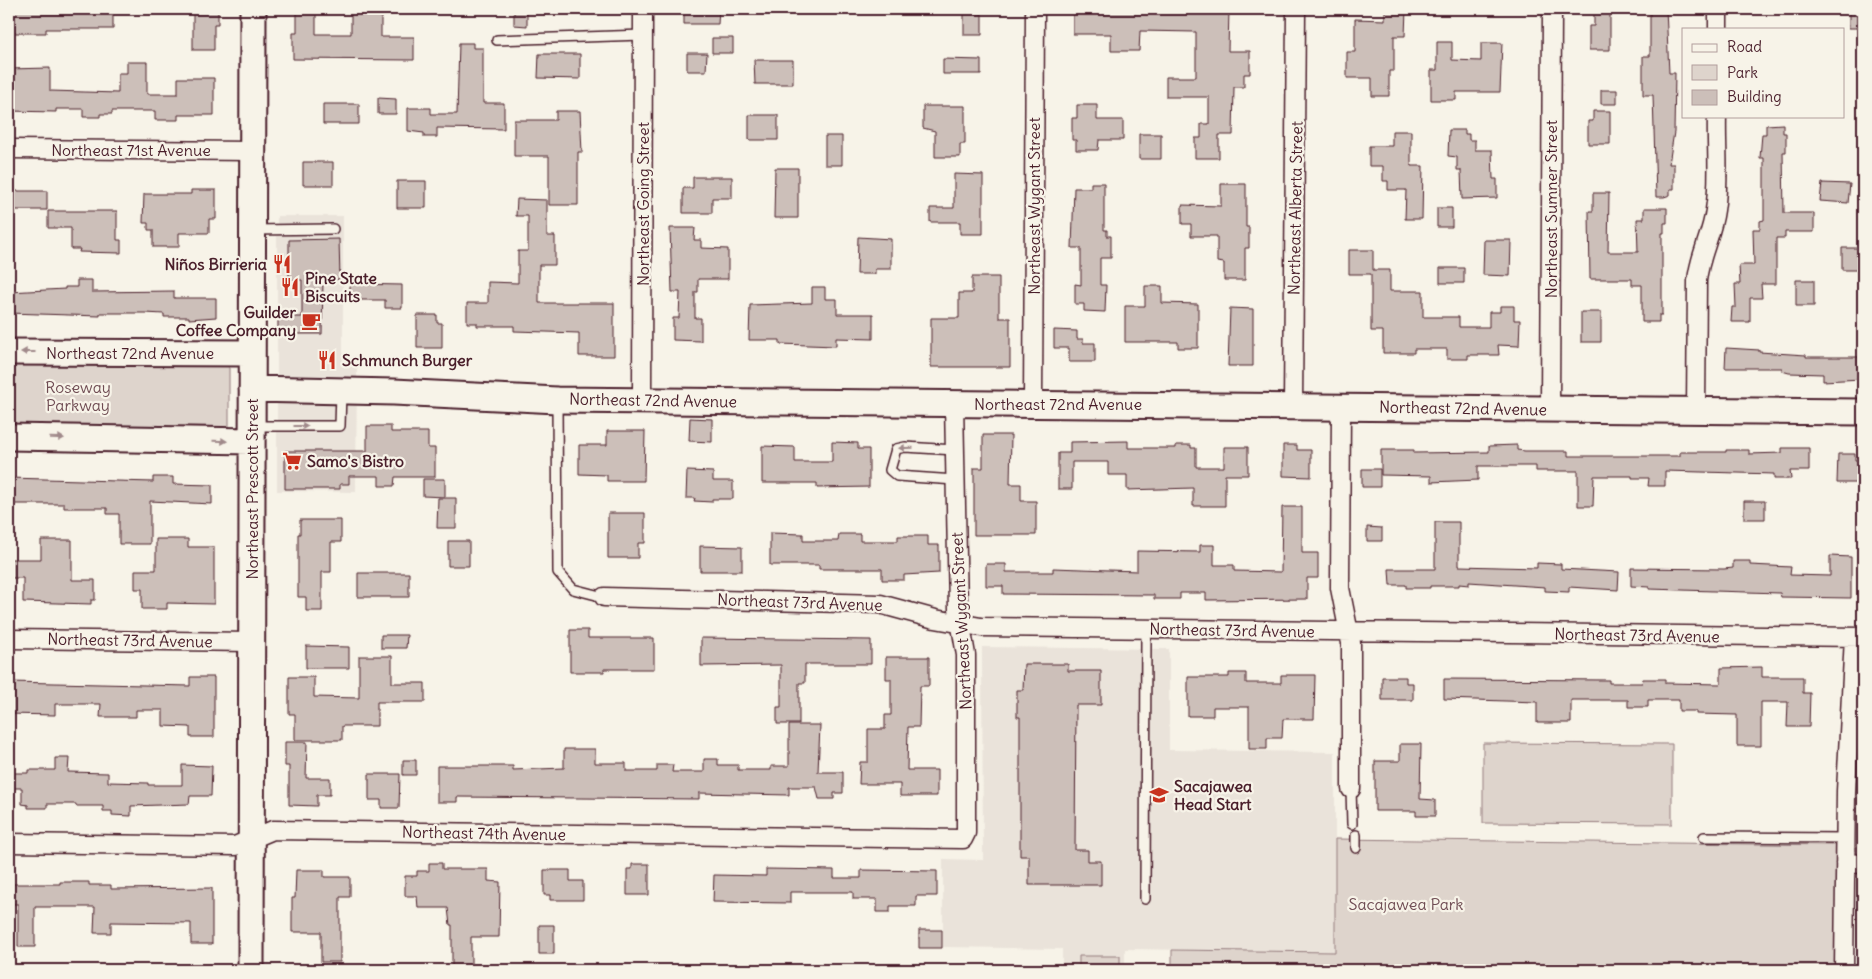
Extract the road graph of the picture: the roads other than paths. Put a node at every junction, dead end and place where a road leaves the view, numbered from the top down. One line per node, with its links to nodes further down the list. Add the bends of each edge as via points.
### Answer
1 (253, 9): 12 (street, Northeast Prescott Street)
2 (643, 9): 8 (street, Northeast Going Street)
3 (1034, 9): 22 (street, Northeast Wygant Street)
4 (1296, 9): 23 (street, Northeast Alberta Street)
5 (1552, 9): 25 (street, Northeast Sumner Street)
6 (1718, 9): 7 (street)
7 (1718, 28)
8 (643, 35): 9 (lane); 20 (street, Northeast Going Street)
9 (497, 40)
10 (1717, 118): 26 (street, via 1716,208 1698,264)
11 (9, 149): 12 (street, Northeast 71st Avenue)
12 (252, 151): 13 (street, Northeast Prescott Street)
13 (252, 230): 14 (lane); 16 (street, Northeast Prescott Street)
14 (333, 230)
15 (9, 352): 16 (street, Northeast 72nd Avenue, one-way to 15)
16 (252, 353): 17 (street, Northeast Prescott Street)
17 (252, 389): 18 (street, Northeast 72nd Avenue); 28 (street, Northeast Prescott Street)
18 (341, 391): 19 (street, Northeast 72nd Avenue); 28 (lane, one-way to 18, via 340,426)
19 (557, 400): 20 (street, Northeast 72nd Avenue); 32 (lane, via 558,572 573,589)
20 (642, 400): 21 (street, Northeast 72nd Avenue)
21 (954, 404): 22 (street, Northeast 72nd Avenue); 30 (street, Northeast Wygant Street)
22 (1033, 404): 23 (street, Northeast 72nd Avenue)
23 (1293, 407): 24 (street, Northeast 72nd Avenue)
24 (1341, 407): 25 (street, Northeast 72nd Avenue); 35 (street, via 1340,588)
25 (1550, 409): 26 (street, Northeast 72nd Avenue)
26 (1696, 411): 27 (street, Northeast 72nd Avenue)
27 (1863, 412)
28 (252, 434): 29 (street, one-way to 28); 38 (street, Northeast Prescott Street)
29 (9, 437)
30 (955, 450): 31 (street, Northeast Wygant Street); 31 (lane, one-way to 31, via 896,449 890,470 897,476)
31 (955, 480): 33 (street, Northeast Wygant Street)
32 (604, 597): 33 (street, Northeast 73rd Avenue, via 880,604)
33 (960, 624): 34 (street, Northeast 73rd Avenue); 45 (street, Northeast Wygant Street, via 966,655 966,833)
34 (1146, 630): 35 (street, Northeast 73rd Avenue); 50 (lane)
35 (1348, 632): 36 (street, Northeast 73rd Avenue); 39 (street, via 1351,643)
36 (1859, 637): 43 (street)
37 (9, 639): 38 (street, Northeast 73rd Avenue)
38 (252, 642): 44 (street, Northeast Prescott Street)
39 (1351, 789): 40 (lane)
40 (1352, 824)
41 (1356, 835): 47 (lane)
42 (1704, 837): 43 (lane)
43 (1845, 838): 48 (street)
44 (251, 839): 45 (street, Northeast 74th Avenue, via 273,830); 46 (street, Northeast 74th Avenue, via 235,846); 51 (street, Northeast Prescott Street)
45 (963, 839)
46 (9, 844)
47 (1356, 848)
48 (1845, 863): 49 (street); 52 (street)
49 (1863, 864)
50 (1145, 899)
51 (251, 970)
52 (1844, 970)

